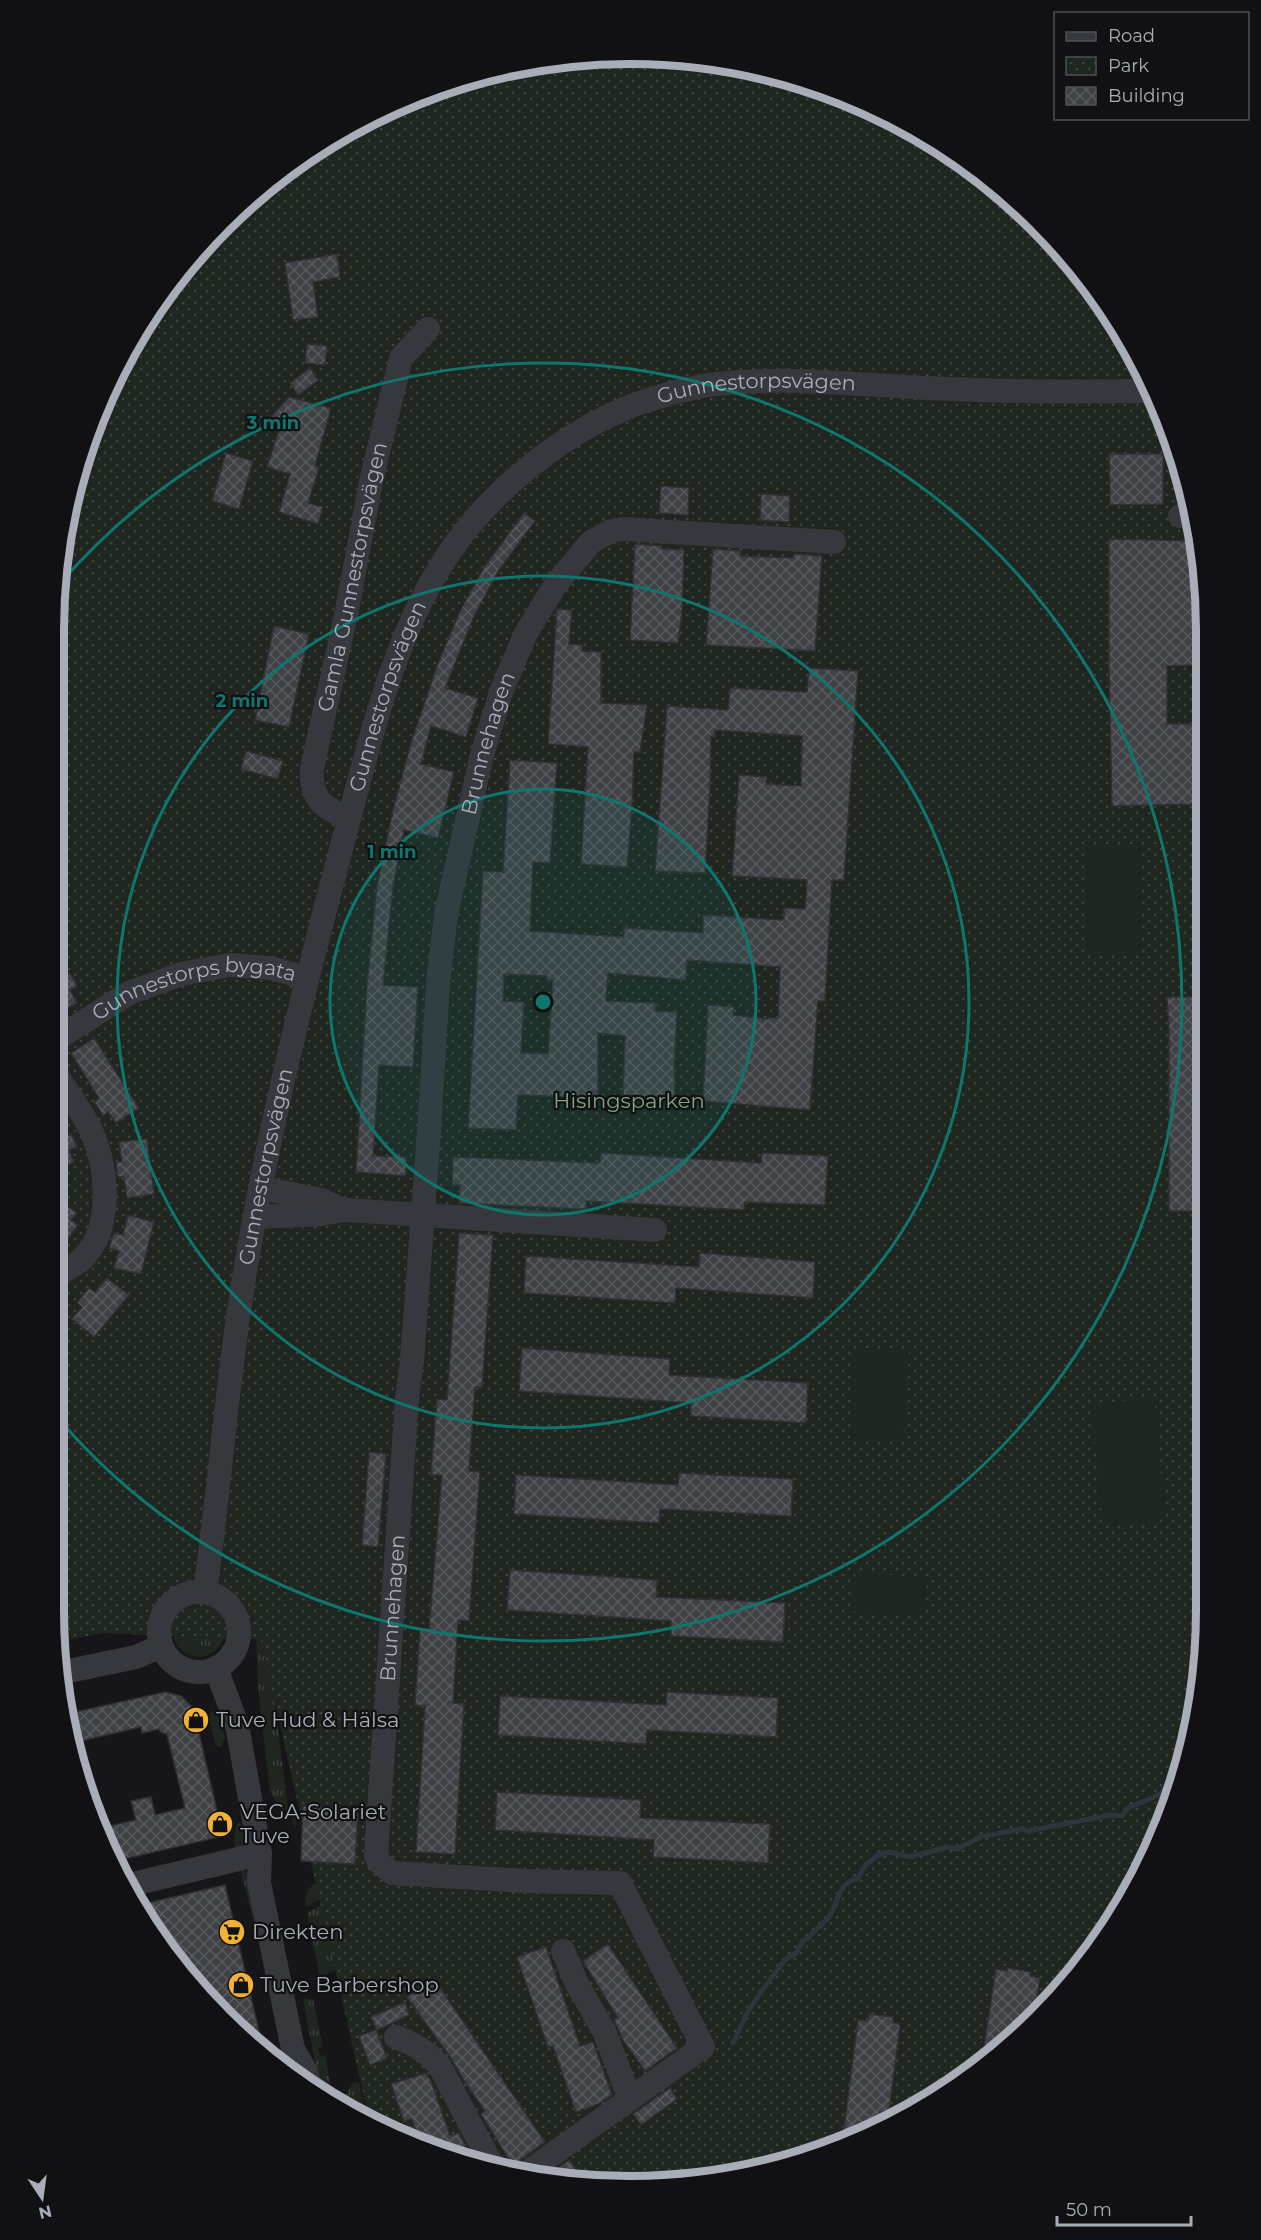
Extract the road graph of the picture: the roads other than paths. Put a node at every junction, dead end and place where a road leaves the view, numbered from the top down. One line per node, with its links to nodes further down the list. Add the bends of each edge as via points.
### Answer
1 (428, 329): 4 (street, Gamla Gunnestorpsvägen, via 401,358 372,476 312,768 311,781 320,802)
2 (1143, 391): 4 (street, Gunnestorpsvägen, via 996,391 748,382 713,384 673,393 597,422 521,473 490,502 449,552 405,637 376,720)
3 (834, 543): 10 (street, Brunnehagen, via 623,529 591,542 556,584 526,633 501,692 459,851 438,983)
4 (349, 818): 5 (street, Gunnestorpsvägen)
5 (307, 978): 6 (street, Gunnestorps bygata, via 271,968 230,965 181,974 129,993); 8 (street, Gunnestorpsvägen)
6 (64, 1034)
7 (64, 1086): 13 (street, via 95,1140 105,1209 89,1250)
8 (261, 1188): 9 (street, via 321,1200); 11 (street, Gunnestorpsvägen)
9 (344, 1210): 10 (street); 11 (street)
10 (422, 1214): 12 (street); 23 (street, Brunnehagen, via 376,1854 392,1873 620,1883 703,2046)
11 (256, 1217): 14 (street, Gunnestorpsvägen, via 244,1274)
12 (655, 1230)
13 (64, 1270)
14 (205, 1592): 15 (street, via 190,1592 168,1605 158,1629); 16 (street, via 230,1606 238,1621 236,1647)
15 (161, 1646): 16 (street, via 171,1661 185,1670 203,1672); 17 (street, via 136,1657)
16 (216, 1668): 18 (street, via 237,1725)
17 (68, 1671)
18 (260, 1854): 19 (street); 22 (street, via 273,1881 308,2047)
19 (135, 1883)
20 (563, 1951): 23 (street, via 604,2031)
21 (396, 2037): 24 (street, via 428,2052 438,2065)
22 (304, 2072)
23 (630, 2099): 25 (street)
24 (487, 2157)
25 (534, 2167)

